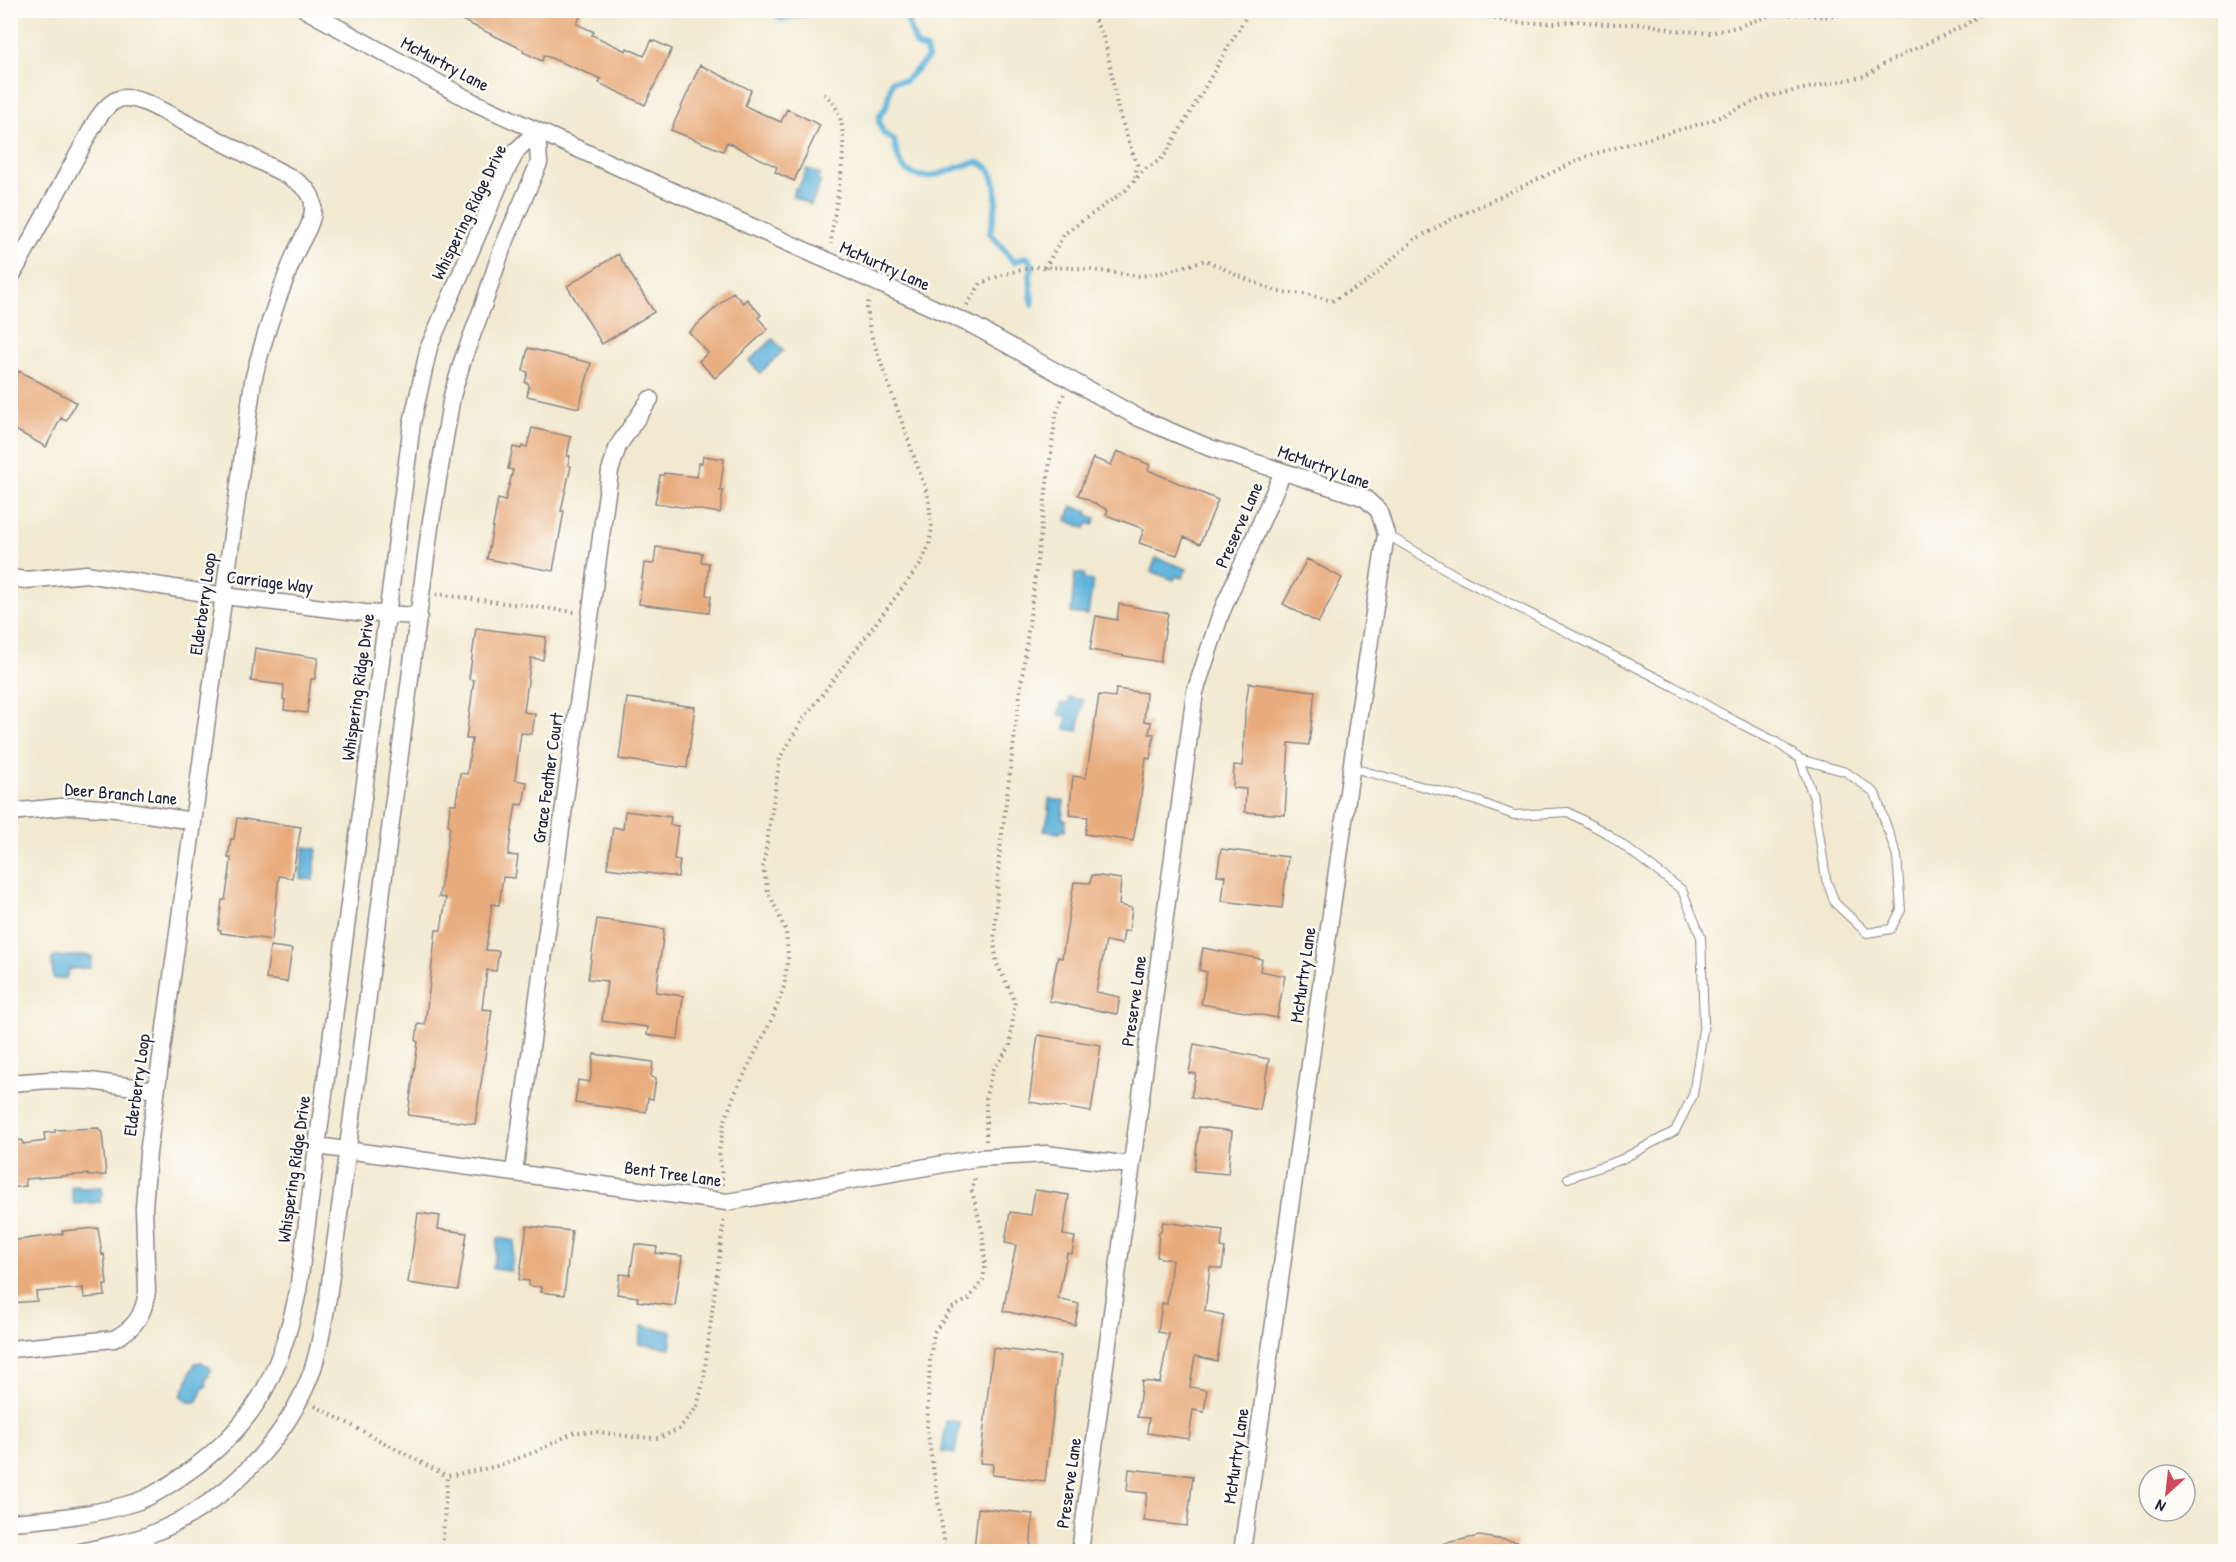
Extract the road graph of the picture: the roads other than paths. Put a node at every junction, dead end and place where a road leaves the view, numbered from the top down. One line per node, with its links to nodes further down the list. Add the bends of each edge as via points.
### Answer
1 (306, 10): 2 (street, McMurtry Lane, via 438,84)
2 (537, 131): 5 (street, McMurtry Lane, via 974,326 1139,418 1210,448); 9 (street, Whispering Ridge Drive, via 518,150 500,183 429,347 412,423); 10 (street, Whispering Ridge Drive, via 539,163 502,249 452,396)
3 (10, 279): 8 (street, Elderberry Loop, via 102,111 120,97 134,97 151,105 306,188 314,207 310,222 271,315 253,381)
4 (650, 399): 20 (street, Grace Feather Court, via 618,446 610,471)
5 (1283, 472): 6 (street, McMurtry Lane, via 1365,498 1379,512); 19 (street, Preserve Lane, via 1221,613 1195,692)
6 (1386, 534): 11 (lane, via 1462,579 1673,686); 12 (street, McMurtry Lane)
7 (10, 578): 8 (street, Carriage Way, via 86,574)
8 (224, 596): 9 (street, Carriage Way); 14 (street, Elderberry Loop)
9 (387, 614): 10 (street, Carriage Way); 17 (street, Whispering Ridge Drive)
10 (419, 616): 18 (street, Whispering Ridge Drive)
11 (1800, 759): 11 (lane, via 1846,772 1875,794 1897,856 1901,910 1891,929 1867,933 1835,903 1826,879 1814,798)
12 (1352, 768): 21 (lane, via 1477,801 1514,815 1568,812 1608,834 1682,890 1701,937 1704,1023 1693,1095 1676,1131 1620,1160); 26 (street, McMurtry Lane)
13 (10, 812): 14 (street, Deer Branch Lane, via 71,806)
14 (192, 821): 16 (street, Elderberry Loop)
15 (10, 1083): 16 (street, via 90,1081)
16 (156, 1090): 22 (street, Elderberry Loop, via 144,1208 147,1291 142,1314 135,1325 114,1339)
17 (316, 1146): 18 (street, Bent Tree Lane); 23 (street, Whispering Ridge Drive, via 290,1330 268,1386 251,1412 224,1445 170,1485 138,1501 70,1517)
18 (347, 1149): 20 (street, Bent Tree Lane); 24 (street, Whispering Ridge Drive, via 328,1298 312,1371 302,1397 280,1433 249,1470 189,1515 151,1534)
19 (1130, 1165): 20 (street, Bent Tree Lane, via 1046,1154 978,1158 726,1202); 25 (street, Preserve Lane)
20 (514, 1172)
21 (1568, 1178)
22 (10, 1349)
23 (10, 1522)
24 (80, 1551)
25 (1080, 1551)
26 (1242, 1551)

